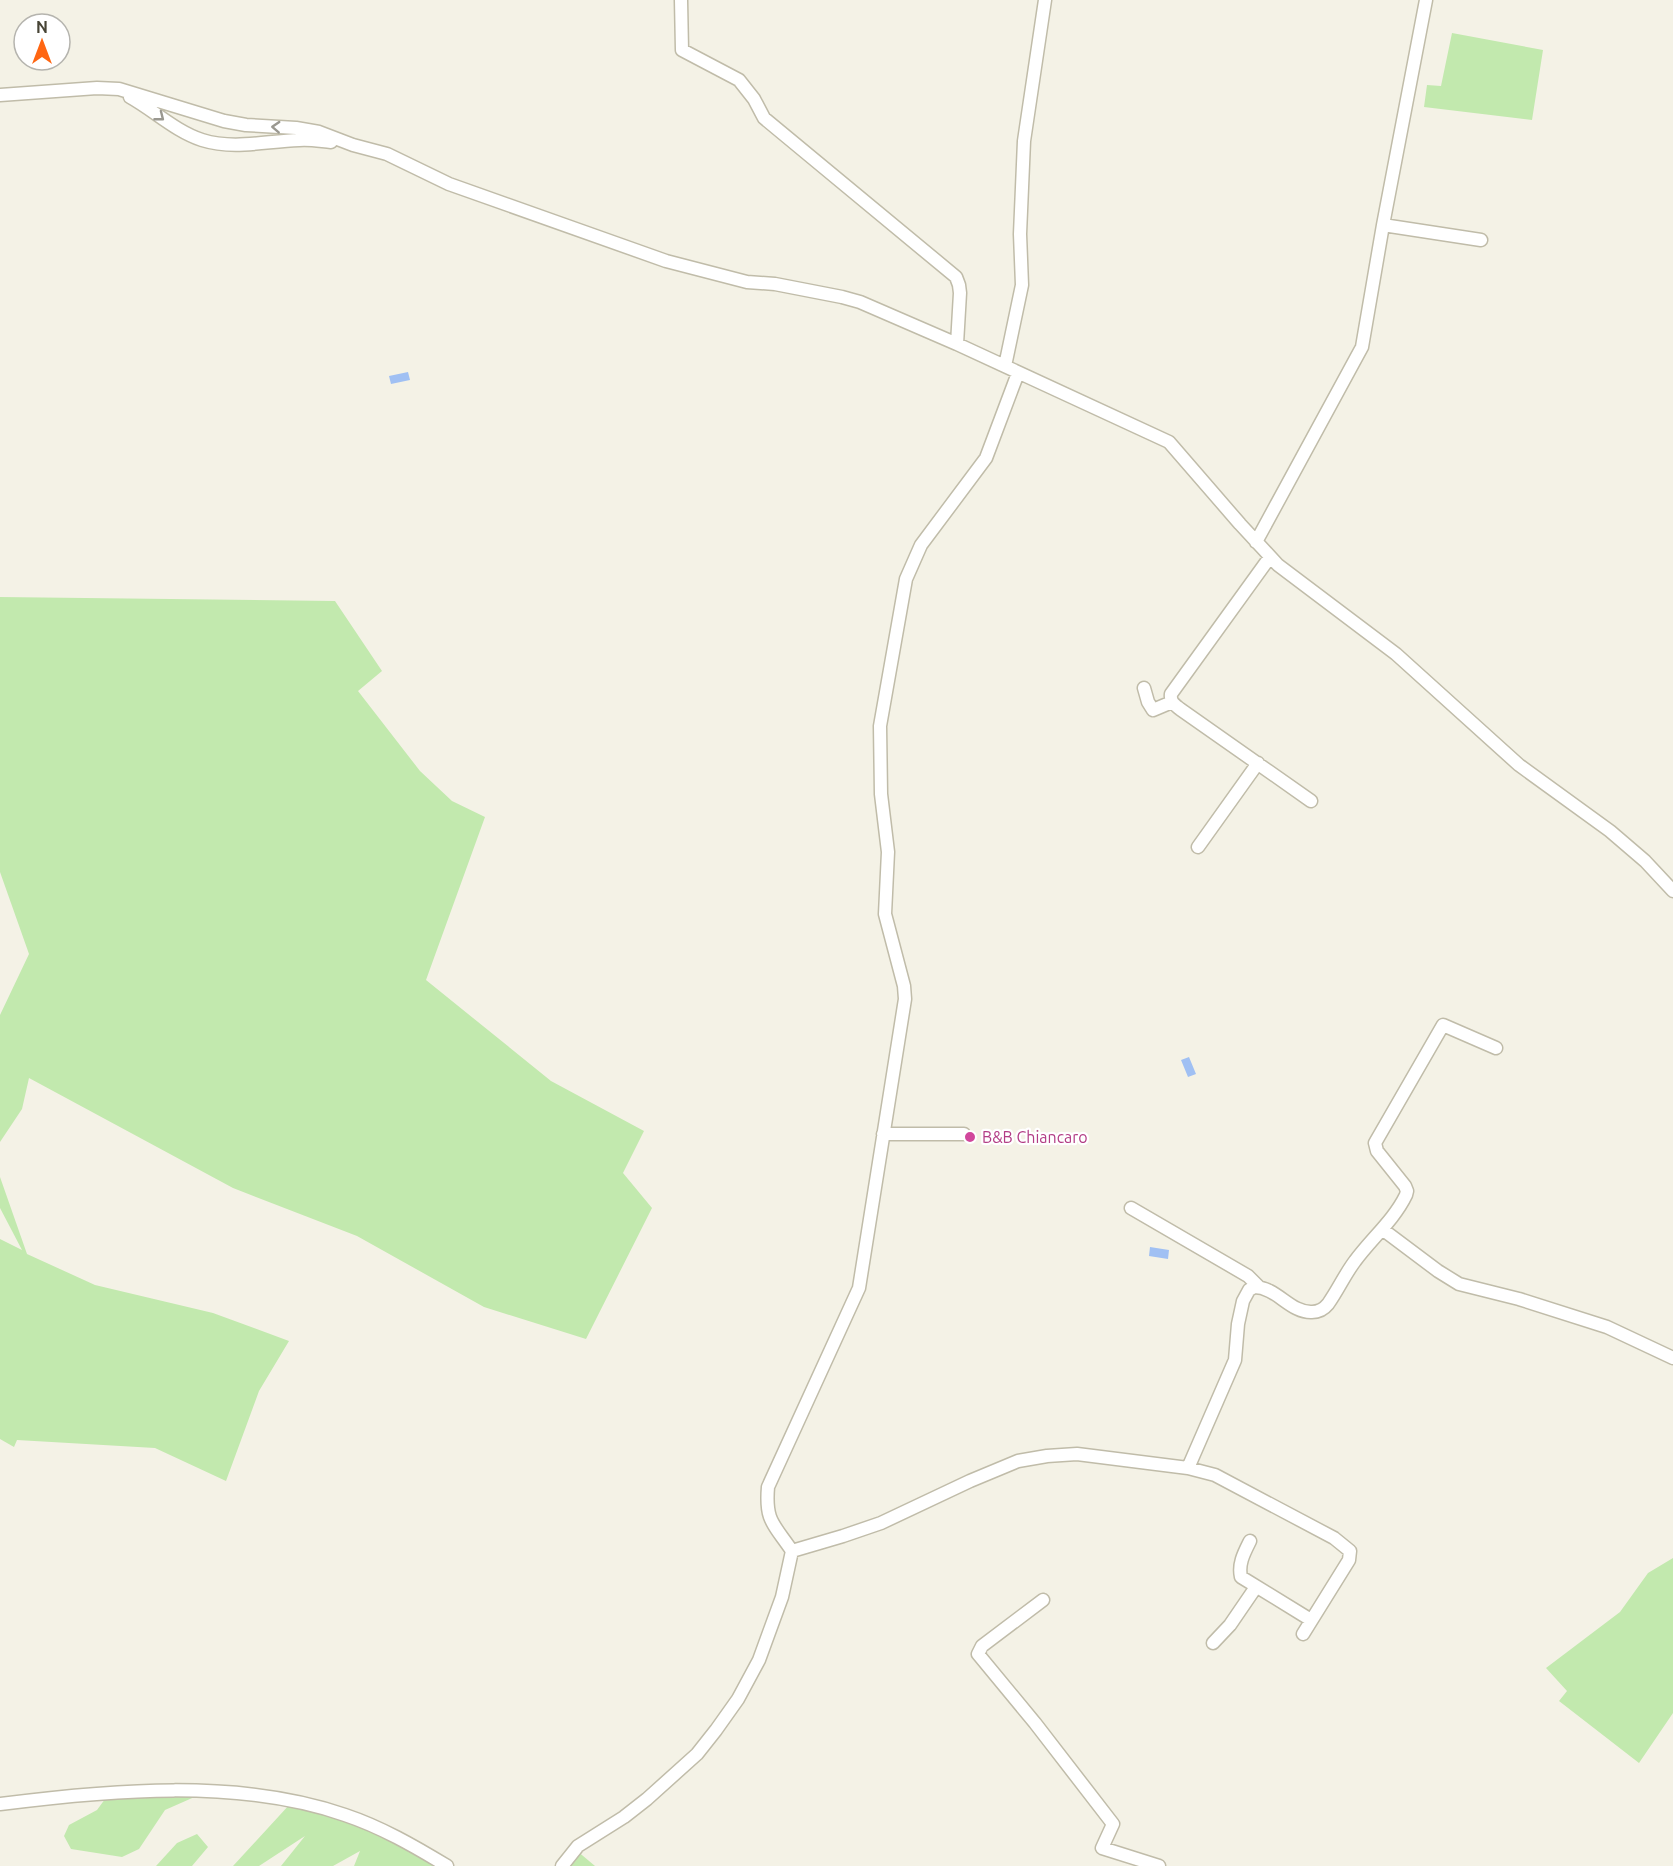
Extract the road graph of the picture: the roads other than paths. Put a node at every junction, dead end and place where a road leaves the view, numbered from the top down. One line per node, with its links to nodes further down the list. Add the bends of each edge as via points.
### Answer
1 (681, 0): 9 (street, via 682,50 739,80 764,118 956,278 960,292)
2 (1045, 0): 10 (street, via 1023,141 1022,285)
3 (1426, 0): 7 (street)
4 (109, 88): 5 (street); 6 (street, one-way to 4, via 307,130 224,121); 6 (street, one-way to 6, via 140,103 179,130 212,143 244,145 299,140)
5 (0, 95)
6 (353, 145): 9 (street, via 387,154 449,184 666,261 747,282 842,297)
7 (1383, 225): 8 (street); 12 (street, via 1362,347)
8 (1481, 240)
9 (957, 344): 10 (street)
10 (1005, 366): 11 (street)
11 (1018, 373): 12 (street, via 1169,442); 21 (street, via 986,458 921,544 906,579 887,680 880,726 881,794 888,852 885,914 905,999)
12 (1256, 542): 13 (street)
13 (1270, 557): 15 (street, via 1171,694); 19 (street, via 1396,654 1519,765 1610,831)
14 (1144, 688): 15 (street, via 1153,710)
15 (1172, 702): 16 (street)
16 (1258, 763): 17 (street); 18 (street)
17 (1311, 801)
18 (1198, 847)
19 (1673, 891)
20 (1496, 1048): 24 (street, via 1443,1025 1375,1143 1407,1191)
21 (883, 1134): 22 (street); 29 (street, via 859,1288 768,1487 769,1519)
22 (964, 1134)
23 (1131, 1208): 25 (street, via 1248,1276)
24 (1382, 1229): 25 (street, via 1321,1310 1300,1310); 26 (street, via 1459,1284 1607,1327)
25 (1259, 1287): 27 (street, via 1245,1295 1235,1360)
26 (1673, 1358)
27 (1188, 1468): 29 (street, via 1077,1454 1018,1461 881,1522); 32 (street, via 1215,1475 1334,1538 1350,1551 1349,1560)
28 (1250, 1541): 30 (street, via 1240,1569 1242,1577)
29 (792, 1551): 37 (street, via 782,1597 759,1660 716,1730 697,1754 647,1799 578,1846)
30 (1256, 1587): 32 (street); 34 (street)
31 (1043, 1600): 38 (street, via 982,1646 978,1654 1113,1824 1102,1848)
32 (1311, 1620): 33 (street)
33 (1303, 1635)
34 (1213, 1643)
35 (0, 1804): 36 (street, via 129,1790 273,1797 344,1815 387,1832)
36 (447, 1866)
37 (562, 1866)
38 (1159, 1866)

